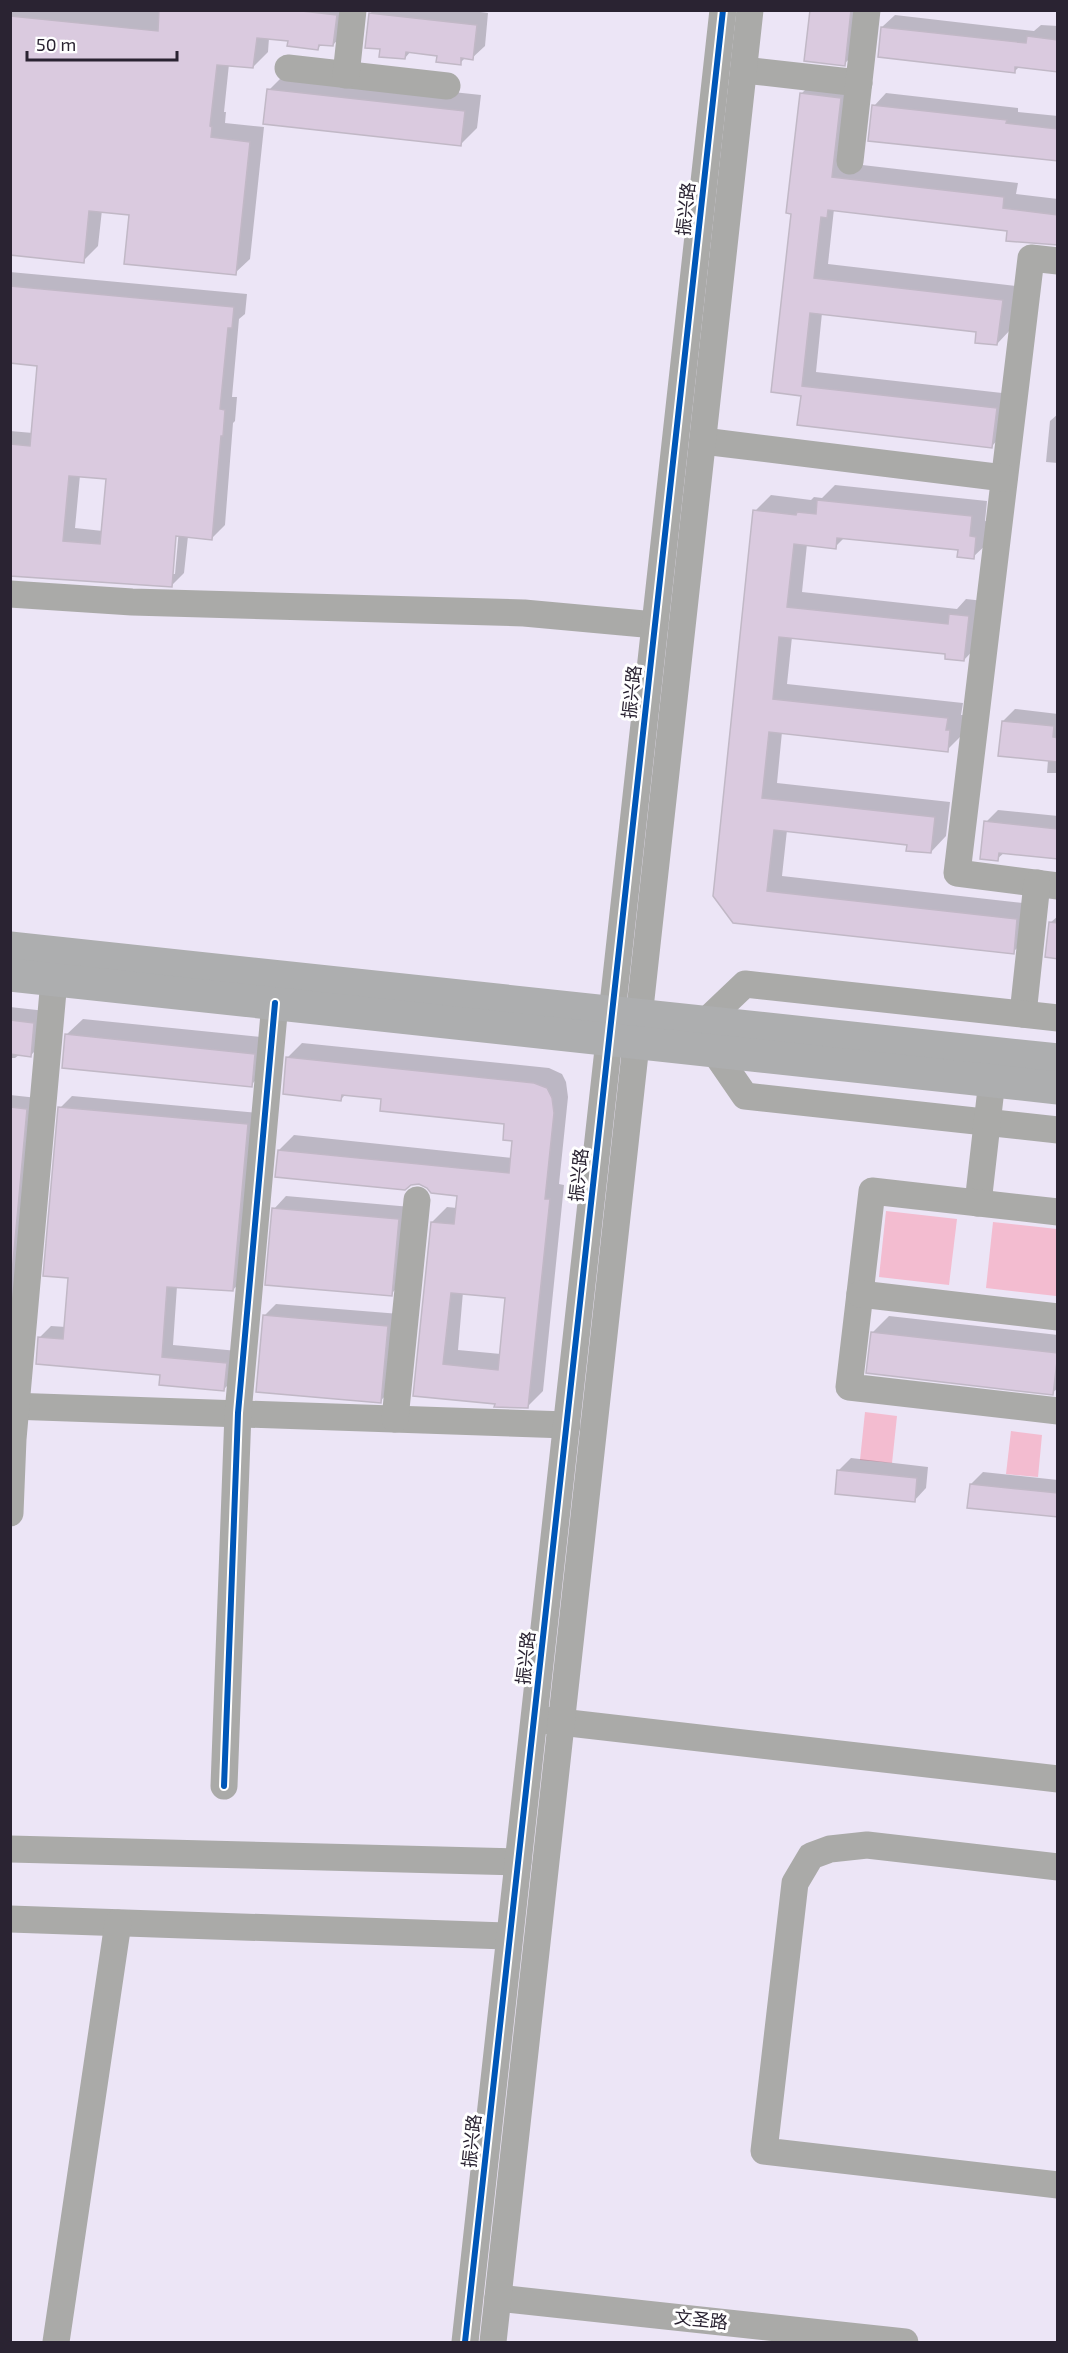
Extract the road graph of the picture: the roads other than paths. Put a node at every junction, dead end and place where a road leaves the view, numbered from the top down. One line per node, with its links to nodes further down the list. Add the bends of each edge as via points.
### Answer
1 (353, 10): 7 (street)
2 (723, 10): 15 (street, 振兴路)
3 (750, 10): 6 (street, 振兴路)
4 (867, 10): 8 (street)
5 (288, 69): 7 (street)
6 (744, 70): 8 (street); 12 (street, 振兴路)
7 (346, 75): 9 (street)
8 (859, 83): 10 (street)
9 (447, 86)
10 (850, 162)
11 (1058, 261): 13 (street, via 1031,258)
12 (703, 441): 13 (street); 23 (street, 振兴路)
13 (1004, 478): 16 (street, via 957,873)
14 (10, 594): 15 (street, via 132,602 524,614)
15 (655, 625): 23 (street, 振兴路)
16 (1047, 884): 21 (street)
17 (10, 948): 23 (main road)
18 (10, 975): 19 (main road)
19 (54, 980): 20 (main road); 35 (street)
20 (275, 1004): 23 (main road); 37 (street)
21 (1023, 1014): 22 (street); 24 (street, via 745,984)
22 (1058, 1018)
23 (624, 1027): 24 (main road); 39 (street, 振兴路); 42 (street, 振兴路)
24 (709, 1037): 25 (main road); 26 (main road); 28 (street, via 745,1095)
25 (1058, 1060)
26 (992, 1080): 27 (main road); 28 (street)
27 (1058, 1088)
28 (987, 1122): 29 (street); 31 (street)
29 (1058, 1130)
30 (417, 1200): 38 (street)
31 (978, 1203): 32 (street); 33 (street, via 872,1191)
32 (1058, 1212)
33 (860, 1294): 34 (street); 36 (street, via 849,1387)
34 (1058, 1317)
35 (13, 1406): 37 (street); 40 (street)
36 (1058, 1411)
37 (238, 1413): 38 (street); 44 (street)
38 (395, 1419): 39 (street)
39 (567, 1425): 41 (street, 振兴路)
40 (10, 1513)
41 (534, 1719): 42 (street); 46 (street, 振兴路)
42 (561, 1722): 43 (street); 52 (street, 振兴路)
43 (1058, 1779)
44 (224, 1786)
45 (10, 1849): 46 (street)
46 (518, 1862): 54 (street, 振兴路)
47 (1058, 1867): 51 (street, via 867,1845 831,1849 811,1856 795,1883 764,2151)
48 (10, 1919): 49 (street)
49 (118, 1923): 50 (street); 53 (street)
50 (506, 1936)
51 (1058, 2185)
52 (498, 2298): 55 (street, 振兴路); 56 (street, 文圣路)
53 (56, 2343)
54 (465, 2343)
55 (493, 2343)
56 (905, 2343)

